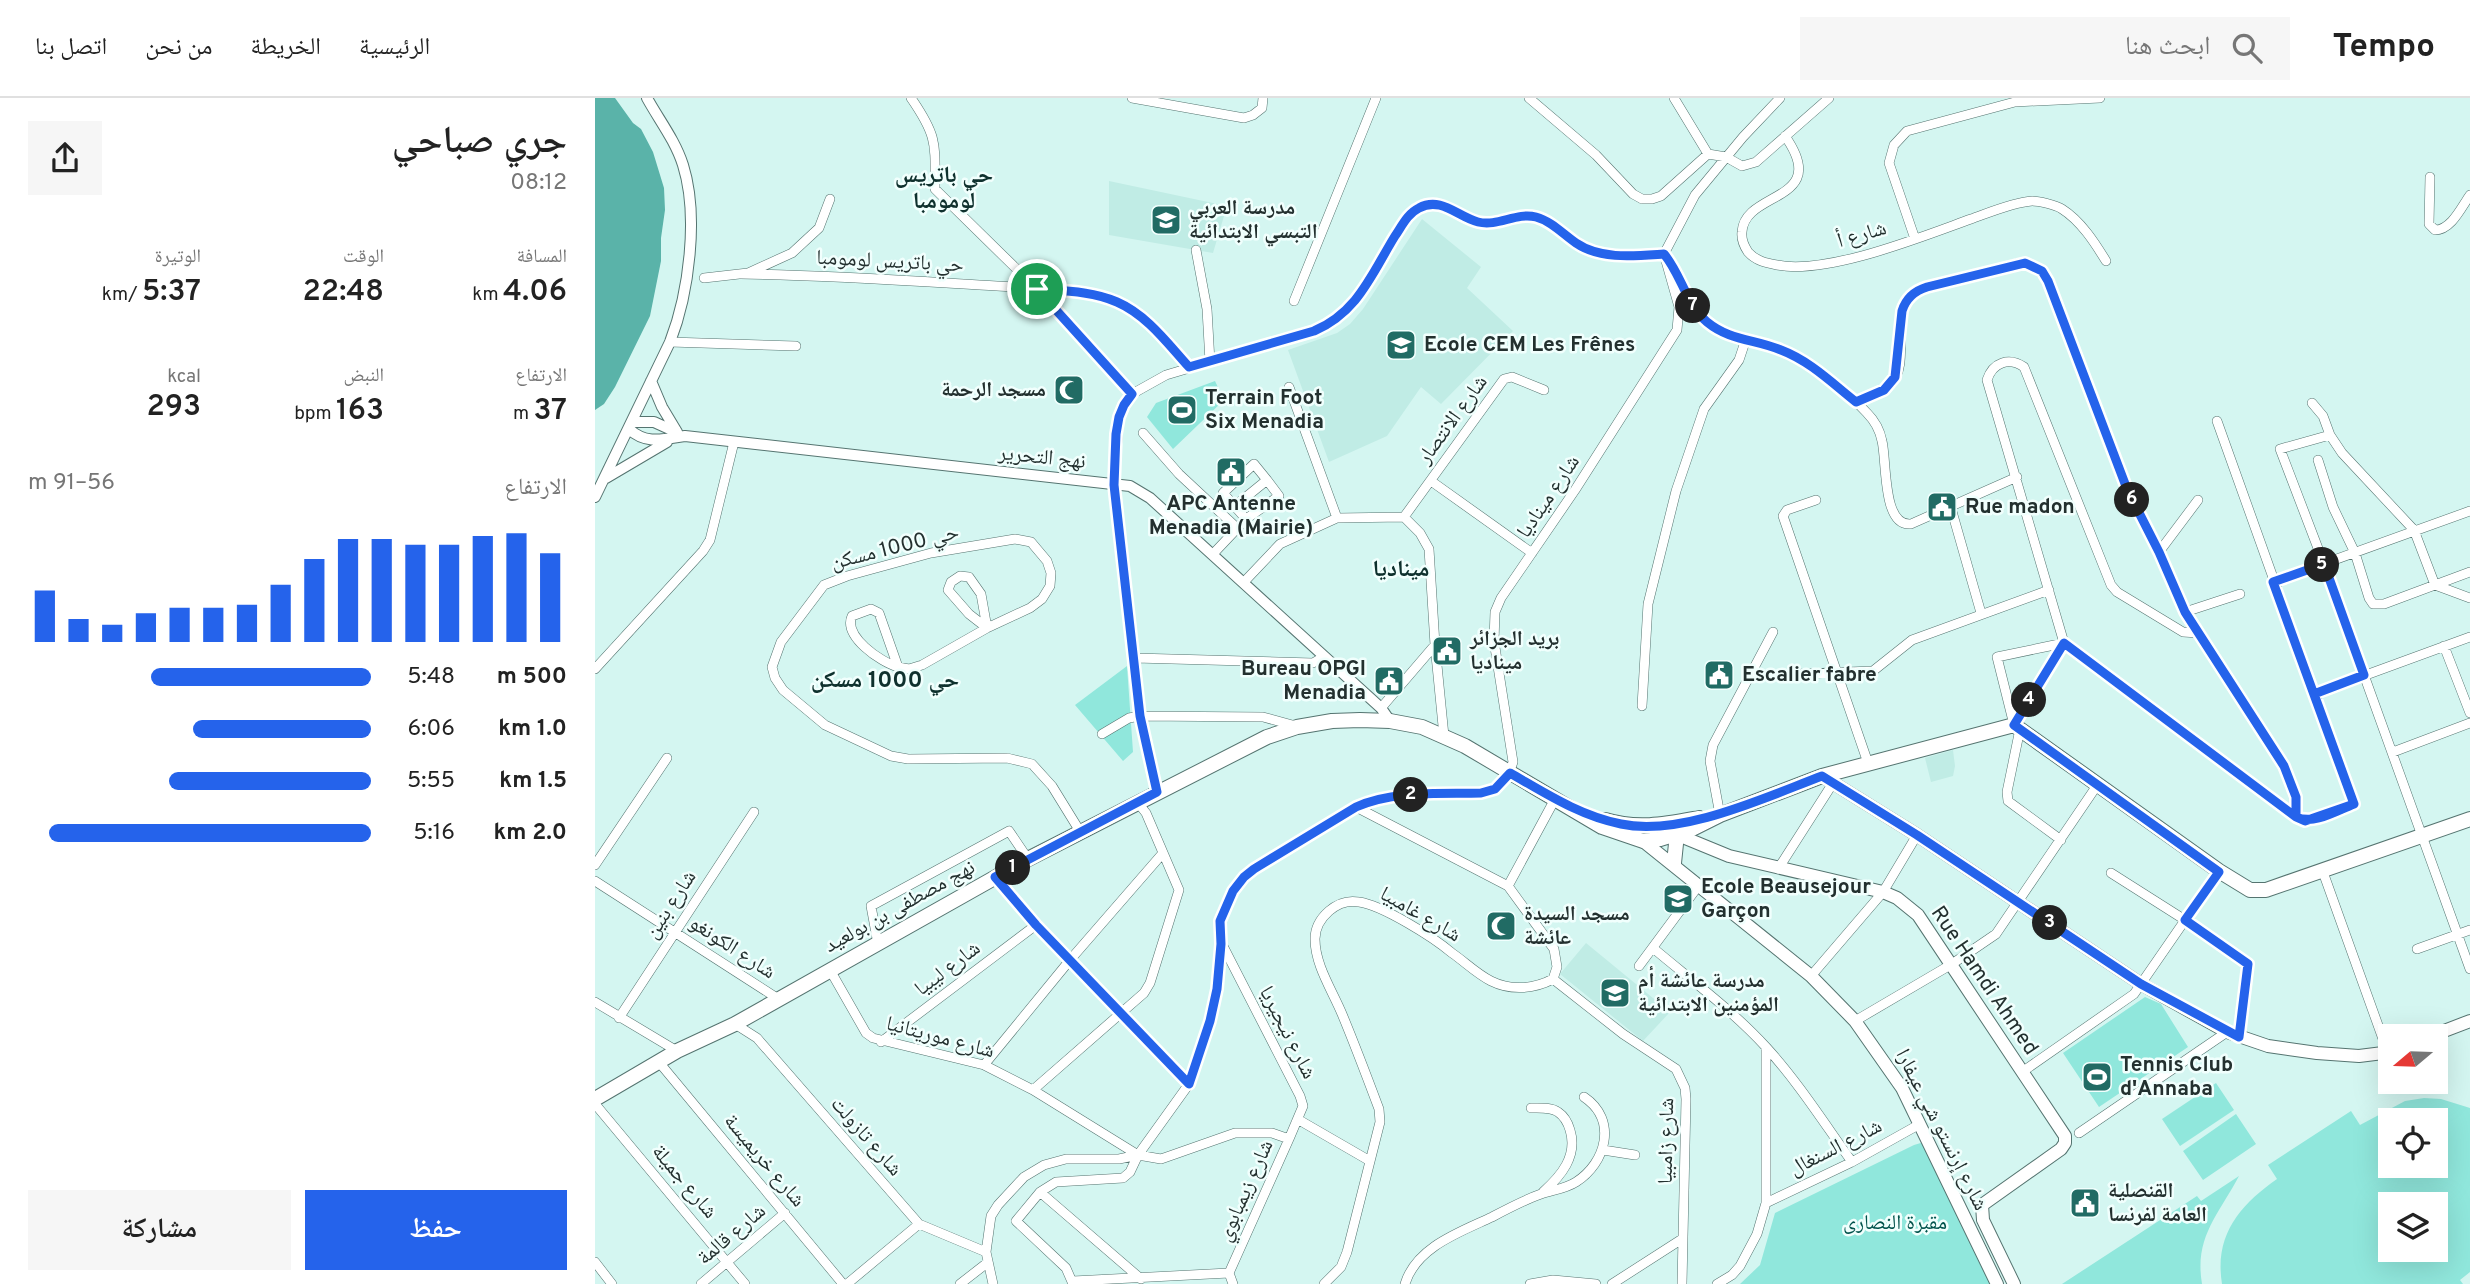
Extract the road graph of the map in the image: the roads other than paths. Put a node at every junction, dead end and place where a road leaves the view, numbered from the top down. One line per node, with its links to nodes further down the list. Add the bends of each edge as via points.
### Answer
1 (646, 98): 25 (street, via 673,141 688,192 685,288)
2 (911, 98): 23 (street, حي باتريس لومومبا, via 932,132 935,190)
3 (1132, 98): 4 (street, via 1244,118 1262,108)
4 (1262, 98)
5 (1376, 98): 24 (street)
6 (1529, 98): 12 (street, via 1642,199 1661,196)
7 (1780, 98): 13 (street)
8 (1829, 98): 11 (street)
9 (2100, 98): 17 (street, via 2015,102 1907,131 1894,145 1889,163)
10 (1674, 99): 12 (street)
11 (1785, 136): 13 (street, via 1752,164 1737,164); 17 (street, شارع أ, via 1797,155 1798,175 1790,187 1746,218 1742,237 1751,255 1762,262 1810,267)
12 (1707, 154): 13 (street)
13 (1726, 157): 19 (street, via 1695,195)
14 (2430, 177): 15 (street, via 2429,224 2435,230 2454,218)
15 (2470, 195)
16 (830, 199): 21 (street, حي باتريس لومومبا, via 819,228 792,253)
17 (1915, 239): 20 (street, شارع أ, via 2033,201 2062,209 2089,235)
18 (1196, 250): 28 (street, via 1207,309)
19 (1664, 254): 26 (street, via 1701,316); 28 (street, via 1613,256 1579,245 1539,218 1522,216 1488,224 1442,205 1425,205 1406,219 1356,301 1338,319 1314,331); 60 (street, شارع ميناديا, via 1679,307 1677,330)
20 (2106, 261)
21 (741, 274): 22 (street, حي باتريس لومومبا); 23 (street, حي باتريس لومومبا)
22 (703, 278)
23 (1037, 289): 29 (street, حي باتريس لومومبا, via 1082,292 1117,301 1146,321); 33 (street, حي باتريس لومومبا)
24 (1294, 301)
25 (670, 342): 27 (street); 30 (street)
26 (1745, 342): 34 (street, via 1780,349 1809,363); 88 (street, via 1739,360 1704,409 1676,491 1648,604)
27 (796, 346)
28 (1210, 362): 29 (street)
29 (1189, 367): 33 (street)
30 (652, 381): 37 (street); 39 (street)
31 (1289, 387): 55 (street)
32 (1544, 390): 46 (street, شارع الانتصار, via 1512,377 1504,379)
33 (1132, 394): 47 (street, via 1119,417)
34 (1856, 402): 52 (street, via 1869,414 1882,439 1897,520 1911,524); 59 (street, via 1884,390 1895,377 1902,311 1914,293 2031,264 2045,276 2127,489)
35 (2312, 402): 40 (street)
36 (2217, 421): 66 (street)
37 (631, 426): 39 (street, نهج التحرير, via 655,422); 39 (street, نهج التحرير, via 639,437 651,440); 44 (street)
38 (1143, 433): 57 (street)
39 (680, 435): 41 (street, نهج التحرير); 44 (street)
40 (2330, 435): 58 (street); 63 (street, via 2280,449)
41 (734, 442): 47 (street, نهج التحرير); 83 (street, via 710,540)
42 (2318, 460): 61 (street)
43 (2017, 477): 52 (street); 68 (street); 75 (street, via 1987,380 1993,368 2005,362 2024,367 2114,589 2183,632)
44 (603, 480): 48 (street)
45 (1267, 480): 51 (street); 51 (street, via 1254,464 1223,493); 56 (street, via 1279,496)
46 (1431, 481): 54 (street, شارع الانتصار); 60 (street)
47 (1114, 485): 62 (street, نهج التحرير, via 1130,486 1150,498); 81 (street)
48 (595, 496)
49 (1817, 500): 84 (street, via 1787,510 1783,516)
50 (2198, 500): 59 (street)
51 (1235, 506): 56 (street)
52 (1951, 508): 72 (street)
53 (2470, 510): 58 (street)
54 (1404, 517): 55 (street); 78 (street, via 1429,549)
55 (1336, 518): 65 (street, via 1280,544)
56 (1246, 520): 57 (street)
57 (1237, 528): 62 (street)
58 (2414, 530): 61 (street); 67 (street)
59 (2159, 552): 71 (street)
60 (1532, 553): 101 (street, شارع ميناديا, via 1501,598 1493,626 1513,762)
61 (2355, 553): 63 (street); 67 (street, via 2369,598 2376,605)
62 (1213, 554): 65 (street, نهج التحرير)
63 (2324, 564): 66 (street); 85 (street)
64 (2470, 572): 67 (street)
65 (1244, 582): 80 (street, نهج التحرير)
66 (2273, 582): 87 (street)
67 (2435, 585): 70 (street)
68 (2049, 590): 72 (street); 77 (street)
69 (2240, 594): 71 (street)
70 (2470, 597)
71 (2185, 612): 75 (street)
72 (1981, 613): 84 (street, via 1912,640 1873,671)
73 (987, 628): 73 (street, حي 1000 مسكن, via 981,594 969,577 960,576 948,590); 82 (street, حي 1000 مسكن, via 922,665); 114 (street, حي 1000 مسكن, via 1030,608 1050,586 1047,561 1031,542 1015,539 931,553 824,584 781,642 772,667 783,690 825,725 891,756 1007,758 1032,764 1043,773)
74 (1773, 632): 86 (street)
75 (2198, 633): 111 (street, via 2284,766 2296,797)
76 (2470, 637): 79 (street)
77 (2064, 643): 95 (street); 95 (street, via 1997,657); 111 (street)
78 (1435, 645): 89 (street); 97 (street)
79 (2444, 646): 85 (street); 90 (street)
80 (1323, 657): 81 (street, via 1313,663); 89 (street, نهج التحرير)
81 (1135, 658): 91 (street)
82 (898, 667): 82 (street, via 879,613 871,609 852,616 851,631 877,659)
83 (595, 669)
84 (1838, 673): 86 (street); 100 (street)
85 (2364, 675): 87 (street); 98 (street)
86 (1749, 676): 110 (street, via 1713,745 1710,761)
87 (2314, 694): 111 (street, via 2354,804 2313,820)
88 (1643, 706)
89 (1381, 708): 92 (street, نهج التحرير)
90 (2470, 713)
91 (1140, 716): 94 (street, via 1263,717); 96 (street); 104 (street)
92 (1389, 721): 94 (main road, نهج مصطفى بن بولعيد, via 1332,721); 97 (main road, نهج مصطفى بن بولعيد)
93 (2470, 723): 98 (street)
94 (1297, 727): 104 (main road, نهج مصطفى بن بولعيد, via 1267,737)
95 (2017, 727): 100 (main road); 103 (main road); 118 (street, via 2008,802)
96 (1102, 734)
97 (1444, 736): 101 (main road, نهج مصطفى بن بولعيد)
98 (2393, 752): 117 (street)
99 (667, 758): 123 (street)
100 (1868, 763): 102 (main road)
101 (1510, 773): 105 (main road, نهج مصطفى بن بولعيد); 107 (street, via 1495,789 1481,793 1393,796)
102 (1828, 780): 110 (main road); 116 (main road); 124 (street)
103 (2098, 784): 118 (street); 125 (main road)
104 (1157, 792): 106 (main road, نهج مصطفى بن بولعيد)
105 (1555, 799): 108 (main road, نهج مصطفى بن بولعيد); 131 (street)
106 (1138, 803): 114 (main road, نهج مصطفى بن بولعيد); 120 (street)
107 (1356, 807): 131 (street); 140 (street, via 1244,877 1220,921)
108 (1577, 810): 113 (main road, نهج مصطفى بن بولعيد, via 1618,824); 119 (main road, نهج مصطفى بن بولعيد, via 1602,827)
109 (754, 812): 137 (street, شارع بنين)
110 (1720, 815): 113 (main road, نهج مصطفى بن بولعيد); 115 (main road)
111 (2296, 817)
112 (2470, 819): 117 (main road)
113 (1661, 826): 115 (main road)
114 (1081, 833): 121 (main road, نهج مصطفى بن بولعيد)
115 (1677, 834): 119 (main road); 122 (main road); 124 (main road, Rue Hamdi Ahmed, via 1729,856)
116 (1917, 835): 132 (street); 133 (main road)
117 (2423, 836): 126 (main road); 138 (street)
118 (2061, 840): 133 (street)
119 (1643, 841): 122 (main road, شارع إرنستو شي عيفارا)
120 (1163, 853): 143 (street); 153 (street, via 1179,890 1150,983)
121 (1028, 859): 128 (main road, نهج مصطفى بن بولعيد); 139 (street, via 1009,831 871,906)
122 (1674, 863): 130 (main road, شارع إرنستو شي عيفارا)
123 (595, 865)
124 (1778, 869): 132 (main road, Rue Hamdi Ahmed)
125 (2219, 872): 126 (main road, via 2251,890 2266,891); 134 (street)
126 (2323, 872): 158 (street)
127 (2111, 873): 134 (street)
128 (995, 877): 135 (street); 139 (main road, نهج مصطفى بن بولعيد)
129 (595, 881): 137 (street, شارع الكونغو)
130 (1699, 885): 141 (street); 148 (main road, شارع إرنستو شي عيفارا)
131 (1508, 886): 149 (street, via 1554,949 1557,967)
132 (1883, 892): 144 (main road, Rue Hamdi Ahmed, via 1918,915); 148 (street)
133 (2019, 902): 144 (street, via 1996,934); 150 (main road)
134 (2185, 920): 150 (street); 160 (street, via 2248,964)
135 (1036, 925): 143 (street); 161 (street, شارع ليبيا)
136 (2470, 929): 138 (street)
137 (674, 932): 151 (street, شارع الكونغو); 154 (street, شارع بنين)
138 (2457, 934): 142 (street); 146 (street)
139 (878, 944): 147 (main road, نهج مصطفى بن بولعيد)
140 (1221, 944): 168 (street, via 1210,1021); 173 (street, شارع نيجيريا, via 1300,1096)
141 (1653, 948): 145 (street); 162 (street)
142 (2417, 949)
143 (1070, 960): 153 (street); 166 (street)
144 (1952, 964): 155 (street); 167 (main road, Rue Hamdi Ahmed)
145 (1639, 966)
146 (2470, 969)
147 (830, 970): 151 (main road, نهج مصطفى بن بولعيد); 161 (street, شارع موريتانيا, via 866,1033)
148 (1811, 976): 155 (main road, شارع إرنستو شي عيفارا)
149 (1553, 979): 181 (street, شارع غامبيا, via 1526,988 1492,982 1451,951 1372,905 1350,901 1327,913 1315,937 1318,953 1379,1109); 188 (street, شارع زامبيا, via 1681,1078 1686,1099)
150 (2141, 984): 160 (main road); 167 (street, via 2124,1003)
151 (780, 1000): 157 (main road, نهج مصطفى بن بولعيد)
152 (595, 1002): 154 (street)
153 (1122, 1012): 168 (street); 169 (street)
154 (619, 1018): 163 (street)
155 (1855, 1021): 174 (main road, شارع إرنستو شي عيفارا, via 1902,1088)
156 (2470, 1021): 159 (main road)
157 (735, 1024): 163 (main road, نهج مصطفى بن بولعيد); 187 (street, شارع تازولت, via 757,1038)
158 (2379, 1024)
159 (2448, 1029)
160 (2233, 1034): 164 (main road, via 2269,1046 2318,1053); 175 (street)
161 (881, 1042): 166 (street, شارع موريتانيا)
162 (1766, 1047): 182 (street); 185 (street)
163 (677, 1051): 165 (main road, نهج مصطفى بن بولعيد)
164 (2378, 1053)
165 (658, 1061): 171 (main road, نهج مصطفى بن بولعيد); 186 (street, شارع خريميسة)
166 (984, 1065): 169 (street, شارع موريتانيا)
167 (2022, 1072): 177 (main road, Rue Hamdi Ahmed, via 2064,1133)
168 (1189, 1084): 179 (street)
169 (1033, 1090): 179 (street, شارع موريتانيا)
170 (1584, 1097): 178 (street, via 1603,1124)
171 (595, 1101): 191 (street, شارع جميلة)
172 (1531, 1108): 184 (street, via 1557,1111 1567,1121 1571,1135 1569,1160)
173 (1299, 1120): 176 (street); 181 (street)
174 (1920, 1124): 182 (street, شارع السنغال); 210 (main road, شارع إرنستو شي عيفارا)
175 (2079, 1133)
176 (1289, 1139): 179 (street, شارع زيمبابوي, via 1272,1133 1235,1133 1161,1159); 193 (street, شارع زيمبابوي)
177 (2065, 1143): 211 (main road, شارع إرنستو شي عيفارا, via 1982,1205 1982,1216)
178 (1603, 1150): 180 (street); 184 (street, via 1579,1180)
179 (1138, 1155): 183 (street, via 1123,1178 1070,1179); 189 (street, شارع زيمبابوي, via 1066,1159 1024,1177 991,1216)
180 (1635, 1155)
181 (1370, 1161): 203 (street, شارع غامبيا, via 1347,1252 1341,1268)
182 (1853, 1162): 185 (street, شارع السنغال)
183 (1039, 1192): 194 (street); 195 (street, via 1016,1221 1066,1268)
184 (1539, 1195): 204 (street, via 1432,1248 1413,1266)
185 (1766, 1203): 209 (street, via 1740,1266)
186 (785, 1213): 191 (street, شارع قالمة); 199 (street, شارع خريميسة)
187 (919, 1224): 189 (street, شارع تازولت); 199 (street)
188 (1682, 1239): 207 (street); 208 (street, شارع زامبيا)
189 (986, 1252): 192 (street, شارع زيمبابوي)
190 (595, 1262): 196 (street)
191 (728, 1262): 197 (street, شارع قالمة); 198 (street, شارع جميلة)
192 (987, 1263): 200 (street); 201 (street, شارع زيمبابوي)
193 (1229, 1273): 194 (street); 202 (street, شارع زيمبابوي)
194 (1141, 1282): 195 (street)
195 (1073, 1283)
196 (612, 1284)
197 (701, 1284)
198 (745, 1284)
199 (845, 1284)
200 (961, 1284)
201 (993, 1284)
202 (1233, 1284)
203 (1324, 1284)
204 (1405, 1284)
205 (1530, 1284): 206 (street, via 1553,1280)
206 (1596, 1284)
207 (1612, 1284)
208 (1682, 1284)
209 (1717, 1284)
210 (1997, 1284)
211 (2014, 1284)

